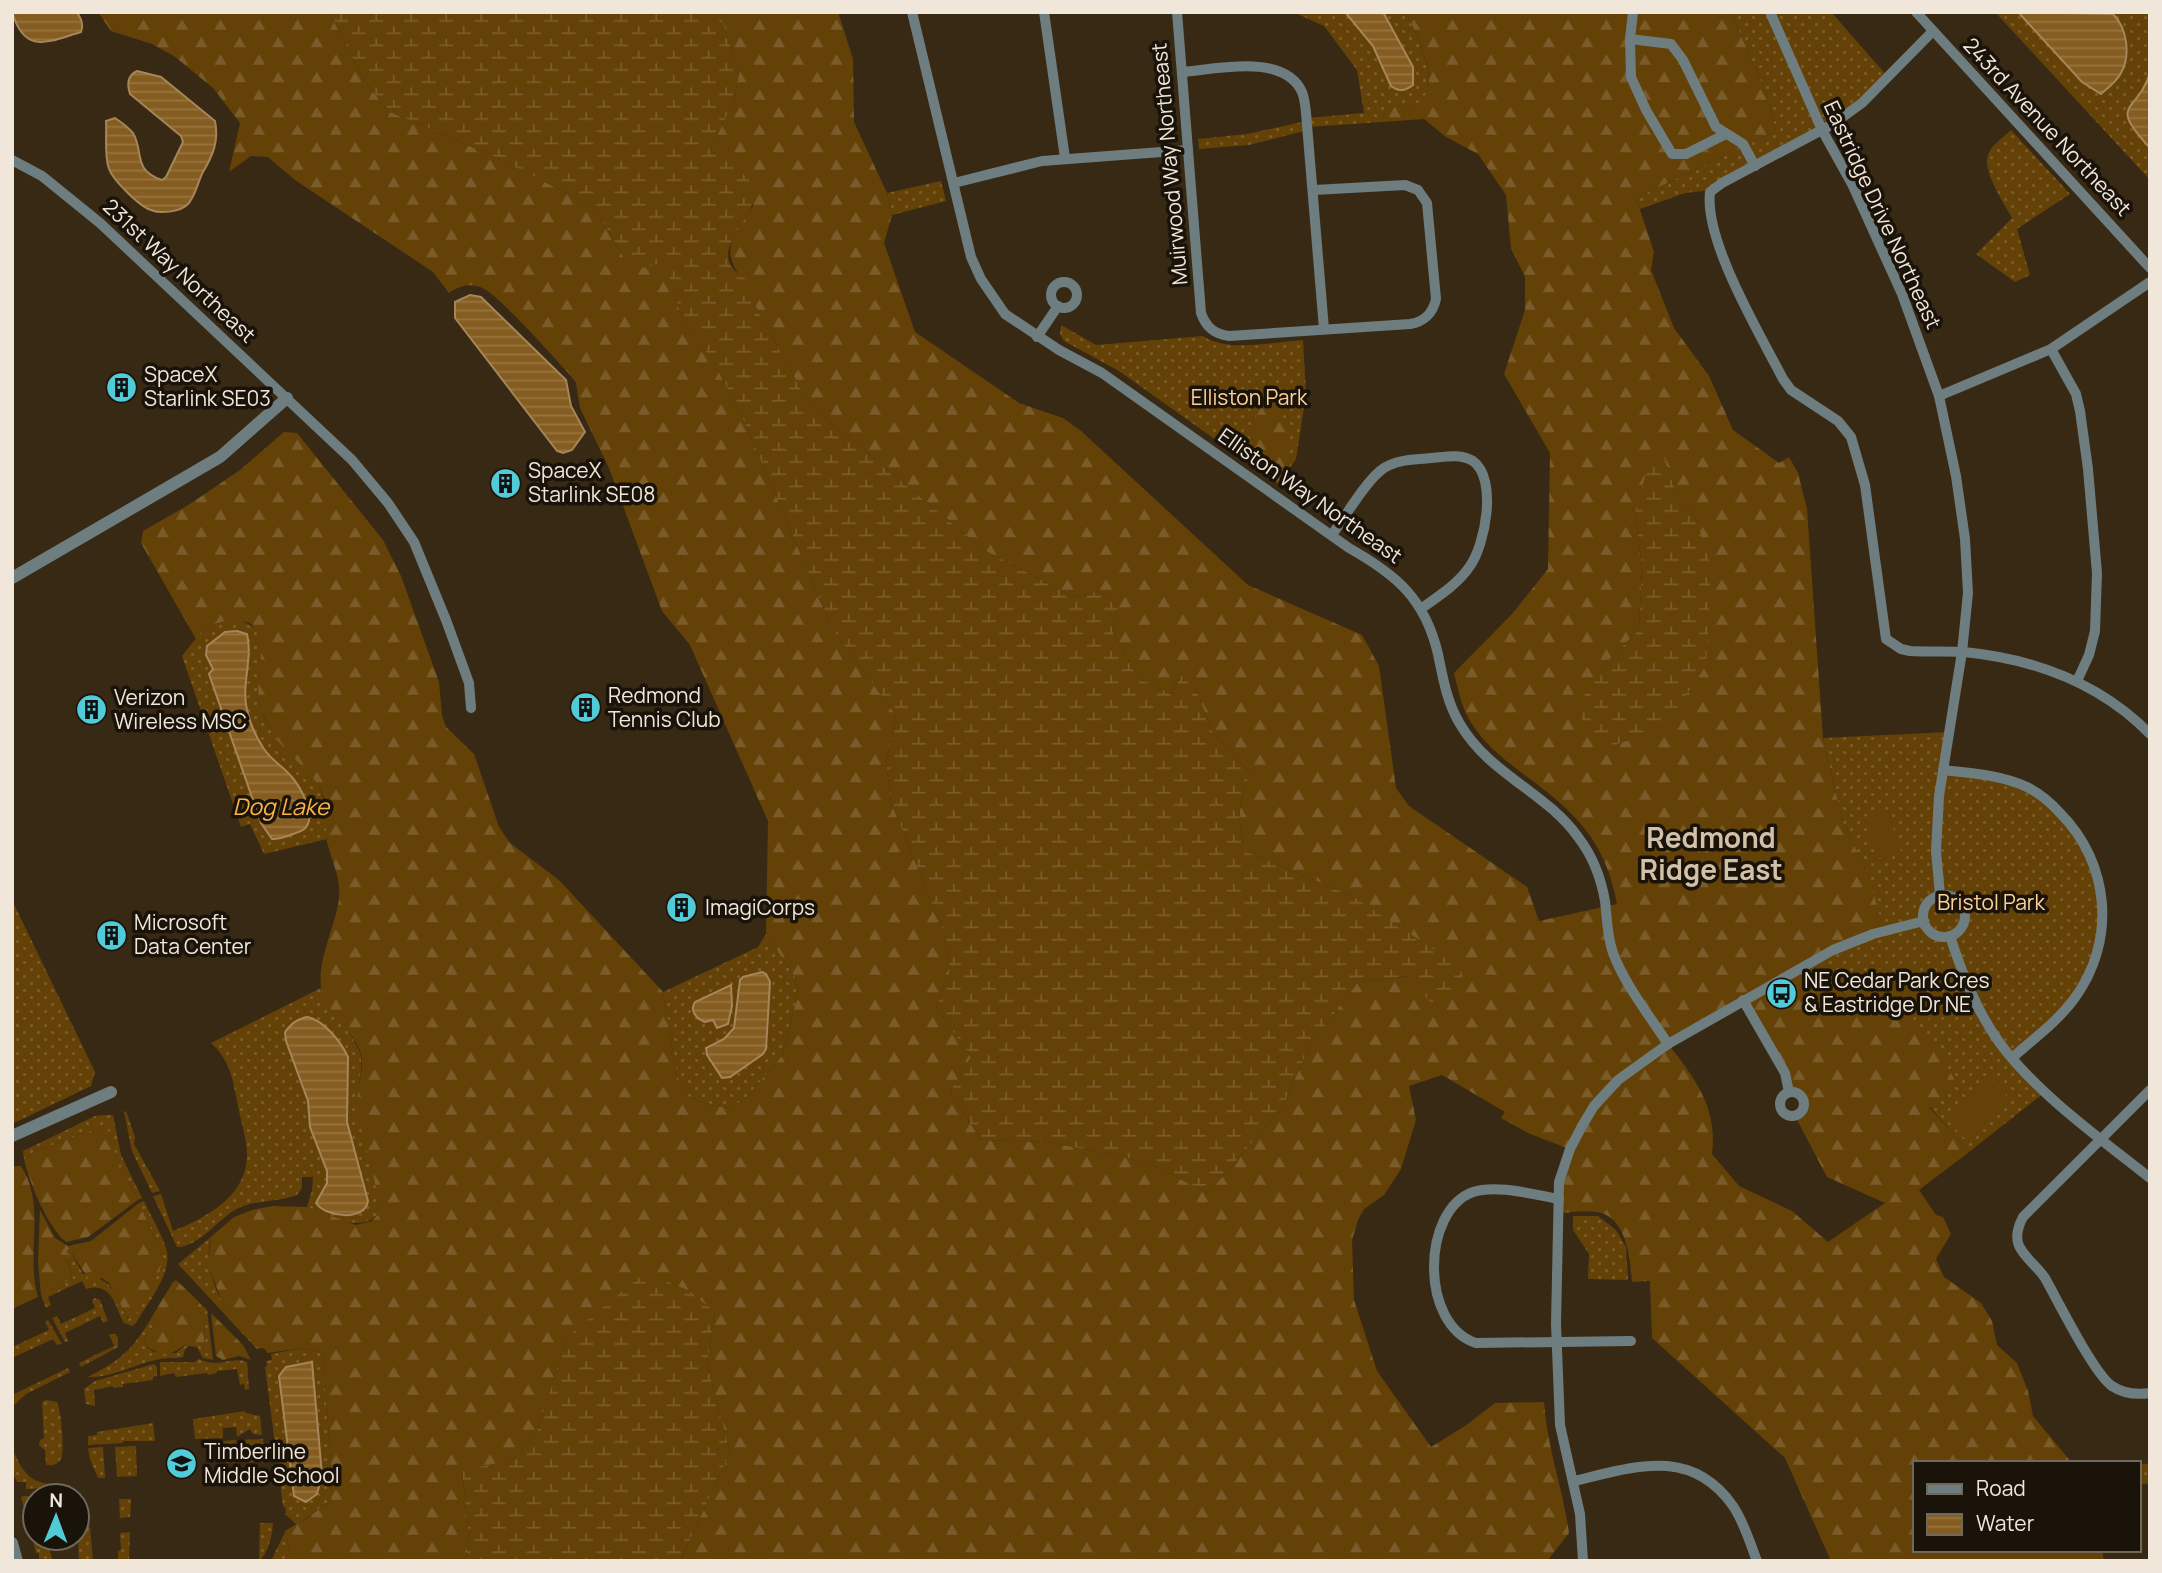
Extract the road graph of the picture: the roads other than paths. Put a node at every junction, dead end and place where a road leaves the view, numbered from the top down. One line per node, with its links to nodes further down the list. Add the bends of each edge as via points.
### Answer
1 (912, 12): 16 (street, Elliston Way Northeast)
2 (1044, 12): 13 (street)
3 (1177, 12): 9 (street, Muirwood Way Northeast)
4 (1633, 12): 8 (street)
5 (1770, 12): 10 (street, Eastridge Drive Northeast)
6 (1916, 12): 7 (street, 243rd Avenue Northeast)
7 (1933, 31): 10 (street, via 1862,103); 18 (street, 243rd Avenue Northeast)
8 (1630, 40): 11 (street, via 1671,44 1716,127); 11 (street, via 1631,77 1672,154 1686,155)
9 (1183, 72): 12 (street, Muirwood Way Northeast); 17 (street, via 1262,66 1280,72 1299,87)
10 (1822, 130): 15 (street); 24 (street, Eastridge Drive Northeast, via 1902,294)
11 (1726, 134): 15 (street, via 1743,144)
12 (1188, 149): 13 (street); 21 (street, Muirwood Way Northeast, via 1201,313 1209,328 1224,335)
13 (1065, 159): 16 (street, via 1019,165)
14 (12, 160): 25 (street, 231st Way Northeast, via 43,176 100,223)
15 (1755, 166): 29 (street, via 1710,192 1708,205 1728,270 1791,390 1838,421 1851,437 1865,485 1886,639 1910,651)
16 (954, 183): 22 (street, Elliston Way Northeast, via 971,257 981,279 1005,314)
17 (1314, 190): 21 (street); 21 (street, via 1405,185 1418,190 1427,203 1436,299 1431,313 1415,323)
18 (2150, 268)
19 (2150, 282): 23 (street)
20 (1058, 306): 22 (street)
21 (1324, 329)
22 (1037, 337): 26 (street, Elliston Way Northeast, via 1102,373)
23 (2050, 349): 24 (street); 30 (street, via 2076,394 2080,411 2097,572 2095,631)
24 (1939, 396): 29 (street, Eastridge Drive Northeast, via 1965,539 1968,593)
25 (287, 398): 27 (street, via 220,457); 31 (street, 231st Way Northeast, via 352,460 414,542 469,683)
26 (1332, 535): 28 (street, Elliston Way Northeast, via 1384,568); 28 (street, via 1376,474 1390,465 1455,456 1474,462 1484,478 1486,524 1480,546 1462,577)
27 (12, 578)
28 (1422, 608): 38 (street, Elliston Way Northeast, via 1451,706 1471,741 1552,809 1587,851 1601,884 1614,954)
29 (1962, 652): 30 (street, via 2030,663); 33 (street, Eastridge Drive Northeast)
30 (2077, 681): 32 (street, via 2111,701)
31 (471, 708)
32 (2150, 734)
33 (1943, 770): 34 (street, Eastridge Drive Northeast, via 1936,851); 39 (street, via 1999,778 2028,787 2050,802 2082,839 2099,877 2102,926 2098,953 2087,976 2056,1019)
34 (1940, 895): 35 (street, via 1928,902); 36 (street, via 1954,897 1964,907 1964,921)
35 (1924, 921): 36 (street, via 1937,935); 37 (street, via 1833,950)
36 (1950, 936): 39 (street, via 1978,1007)
37 (1743, 1000): 38 (street); 42 (street, via 1785,1073)
38 (1668, 1044): 46 (street, via 1618,1080 1594,1106 1567,1156)
39 (2012, 1058): 44 (street)
40 (2150, 1090): 44 (street)
41 (111, 1092): 43 (street)
42 (1789, 1092)
43 (12, 1136)
44 (2102, 1140): 45 (street); 49 (street, via 2023,1217 2017,1239 2102,1378 2113,1387)
45 (2150, 1178)
46 (1559, 1199): 48 (street); 48 (street, via 1494,1189 1467,1194 1446,1216 1435,1259 1438,1301 1444,1317 1463,1337 1476,1343)
47 (1631, 1341): 48 (street)
48 (1557, 1343): 50 (street, via 1560,1425)
49 (2150, 1394)
50 (1574, 1481): 53 (street); 54 (street, via 1652,1464 1693,1474 1710,1482 1733,1506)
51 (12, 1543): 52 (street)
52 (17, 1561)
53 (1583, 1561)
54 (1758, 1561)

